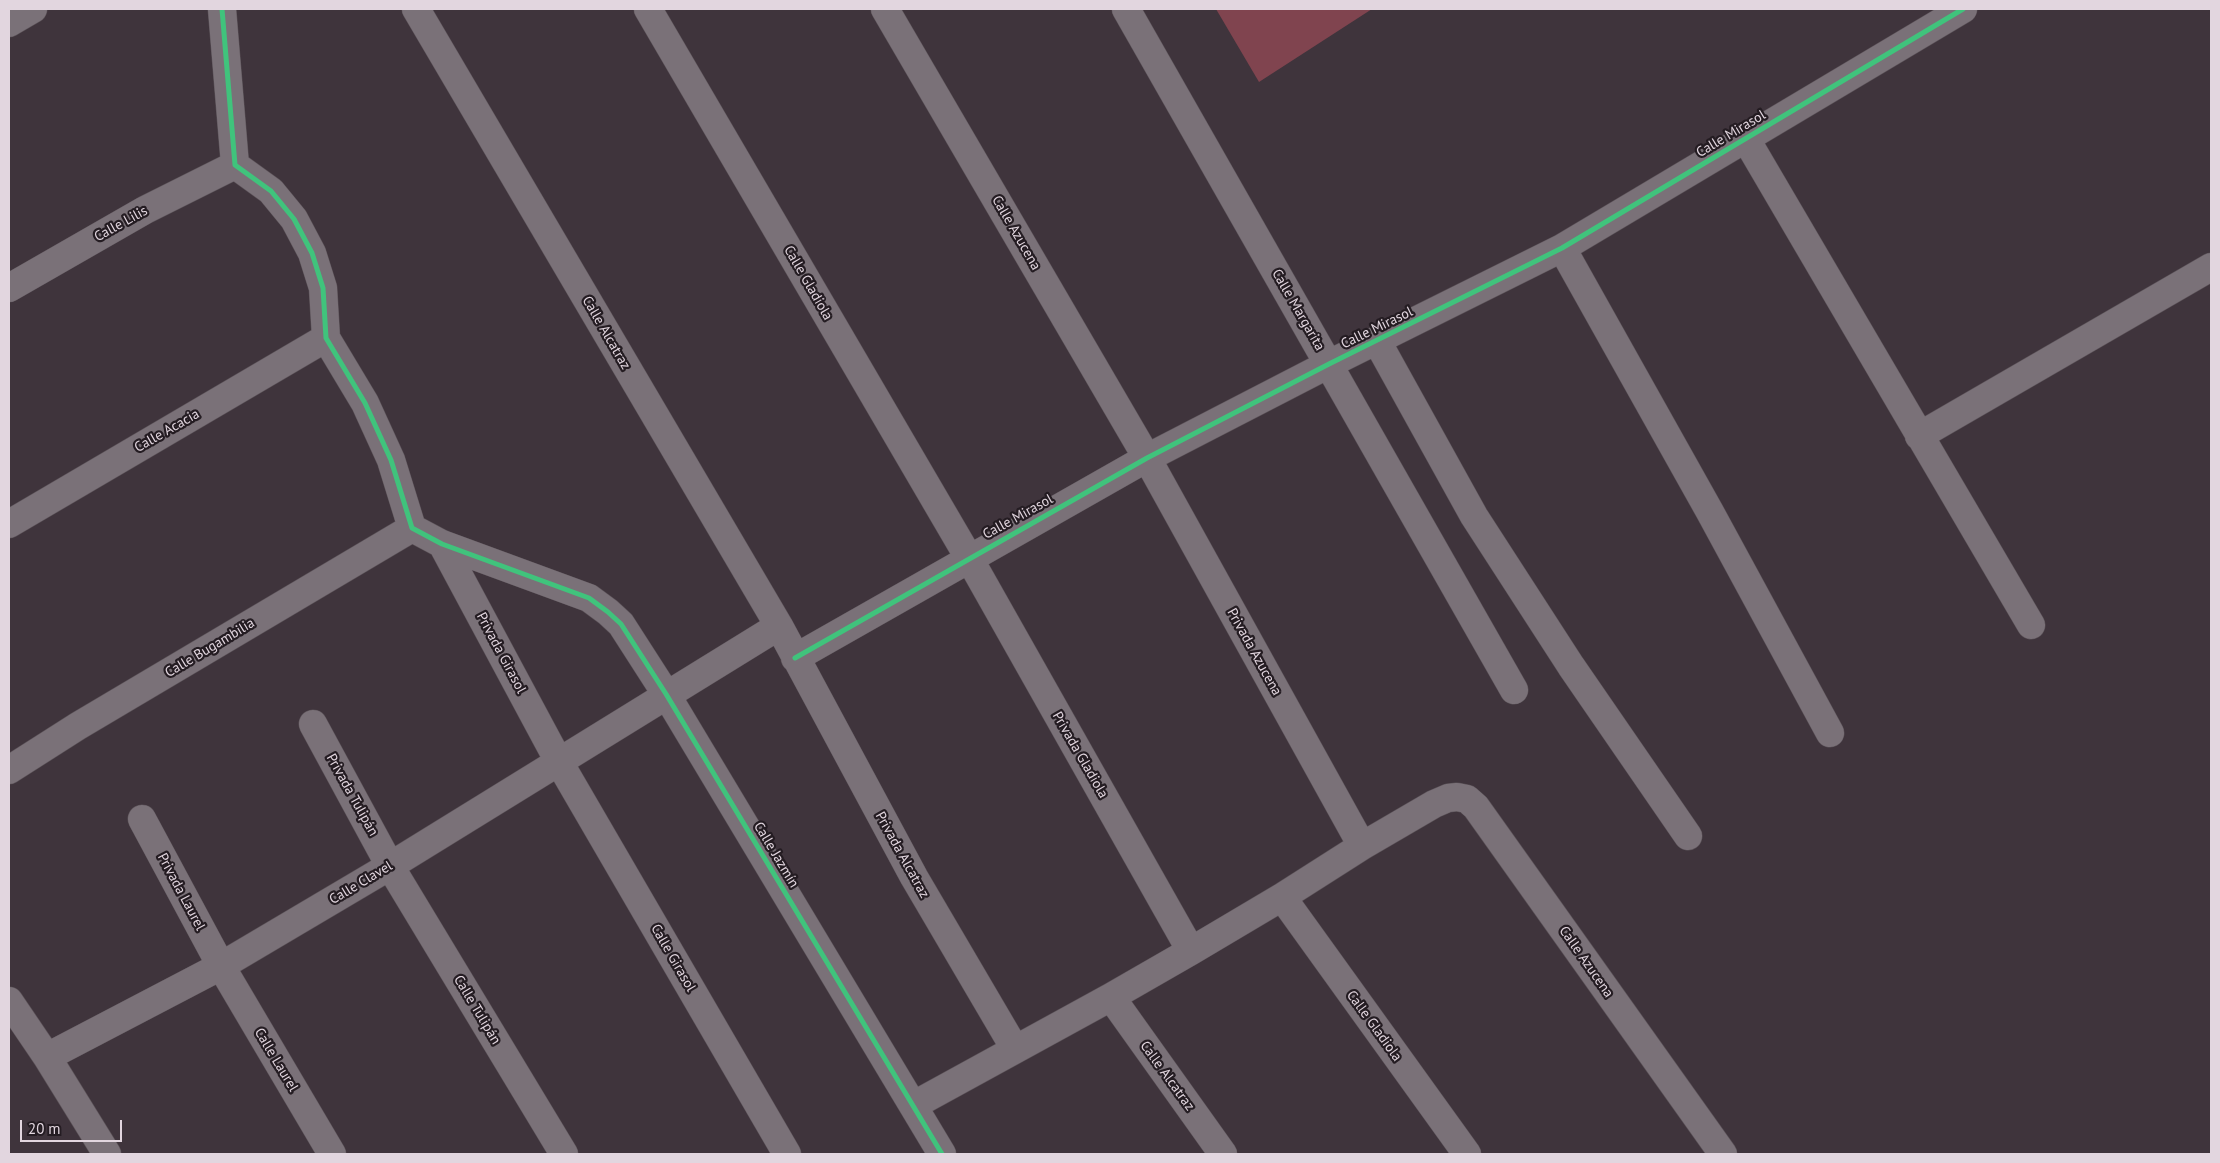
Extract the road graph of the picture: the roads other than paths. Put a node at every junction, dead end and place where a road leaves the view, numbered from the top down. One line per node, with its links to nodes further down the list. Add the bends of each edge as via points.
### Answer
1 (33, 9): 8 (street)
2 (222, 9): 10 (street)
3 (416, 9): 24 (street, Calle Alcatraz)
4 (648, 9): 22 (street, Calle Gladiola)
5 (885, 9): 18 (street, Calle Azucena)
6 (1126, 9): 16 (street, Calle Margarita)
7 (1963, 9): 9 (street, Calle Mirasol)
8 (9, 23)
9 (1746, 138): 11 (street, Calle Mirasol); 17 (street)
10 (235, 165): 13 (street, Calle Lilis, via 145,210); 14 (street, via 271,191 294,219 312,253 323,288)
11 (1562, 248): 15 (street, Calle Mirasol); 29 (street)
12 (2211, 267): 17 (street)
13 (9, 288)
14 (326, 338): 19 (street, Calle Acacia); 20 (street, via 365,403 391,460)
15 (1377, 341): 16 (street, Calle Mirasol); 33 (street, via 1474,516 1571,666)
16 (1329, 364): 18 (street, Calle Mirasol); 26 (street, Calle Margarita)
17 (1919, 436): 23 (street)
18 (1148, 458): 22 (street, Calle Mirasol); 34 (street, Privada Azucena)
19 (9, 524)
20 (412, 528): 21 (street, Calle Jazmín); 31 (street, Calle Bugambilia)
21 (442, 544): 27 (street, Calle Jazmín, via 588,598 621,624); 30 (street, Privada Girasol)
22 (968, 558): 25 (street, Calle Mirasol); 37 (street, Privada Gladiola)
23 (2031, 625)
24 (779, 626): 25 (street, Calle Alcatraz); 27 (street)
25 (795, 658): 41 (street, Privada Alcatraz, via 914,877)
26 (1514, 690)
27 (666, 694): 30 (street, Calle Clavel); 43 (street, Calle Jazmín)
28 (312, 724): 35 (street, Privada Tulipán)
29 (1830, 733)
30 (559, 762): 35 (street, Calle Clavel); 47 (street, Calle Girasol)
31 (9, 770)
32 (142, 819): 38 (street, Privada Laurel)
33 (1688, 836)
34 (1362, 846): 36 (street, Calle Azucena); 51 (street, Calle Azucena, via 1434,804 1448,798 1467,799 1476,807)
35 (390, 866): 38 (street, Calle Clavel); 46 (street, Calle Tulipán)
36 (1282, 897): 37 (street, Calle Azucena); 50 (street, Calle Gladiola)
37 (1191, 951): 39 (street, Calle Azucena)
38 (220, 966): 42 (street, Calle Clavel); 45 (street, Calle Laurel)
39 (1111, 998): 41 (street, Calle Azucena); 49 (street, Calle Alcatraz)
40 (13, 1017): 42 (street)
41 (1015, 1049): 43 (street, Calle Azucena)
42 (47, 1057): 44 (street)
43 (914, 1105): 48 (street, Calle Jazmín)
44 (107, 1154)
45 (332, 1154)
46 (564, 1154)
47 (787, 1154)
48 (942, 1154)
49 (1223, 1154)
50 (1467, 1154)
51 (1723, 1154)

